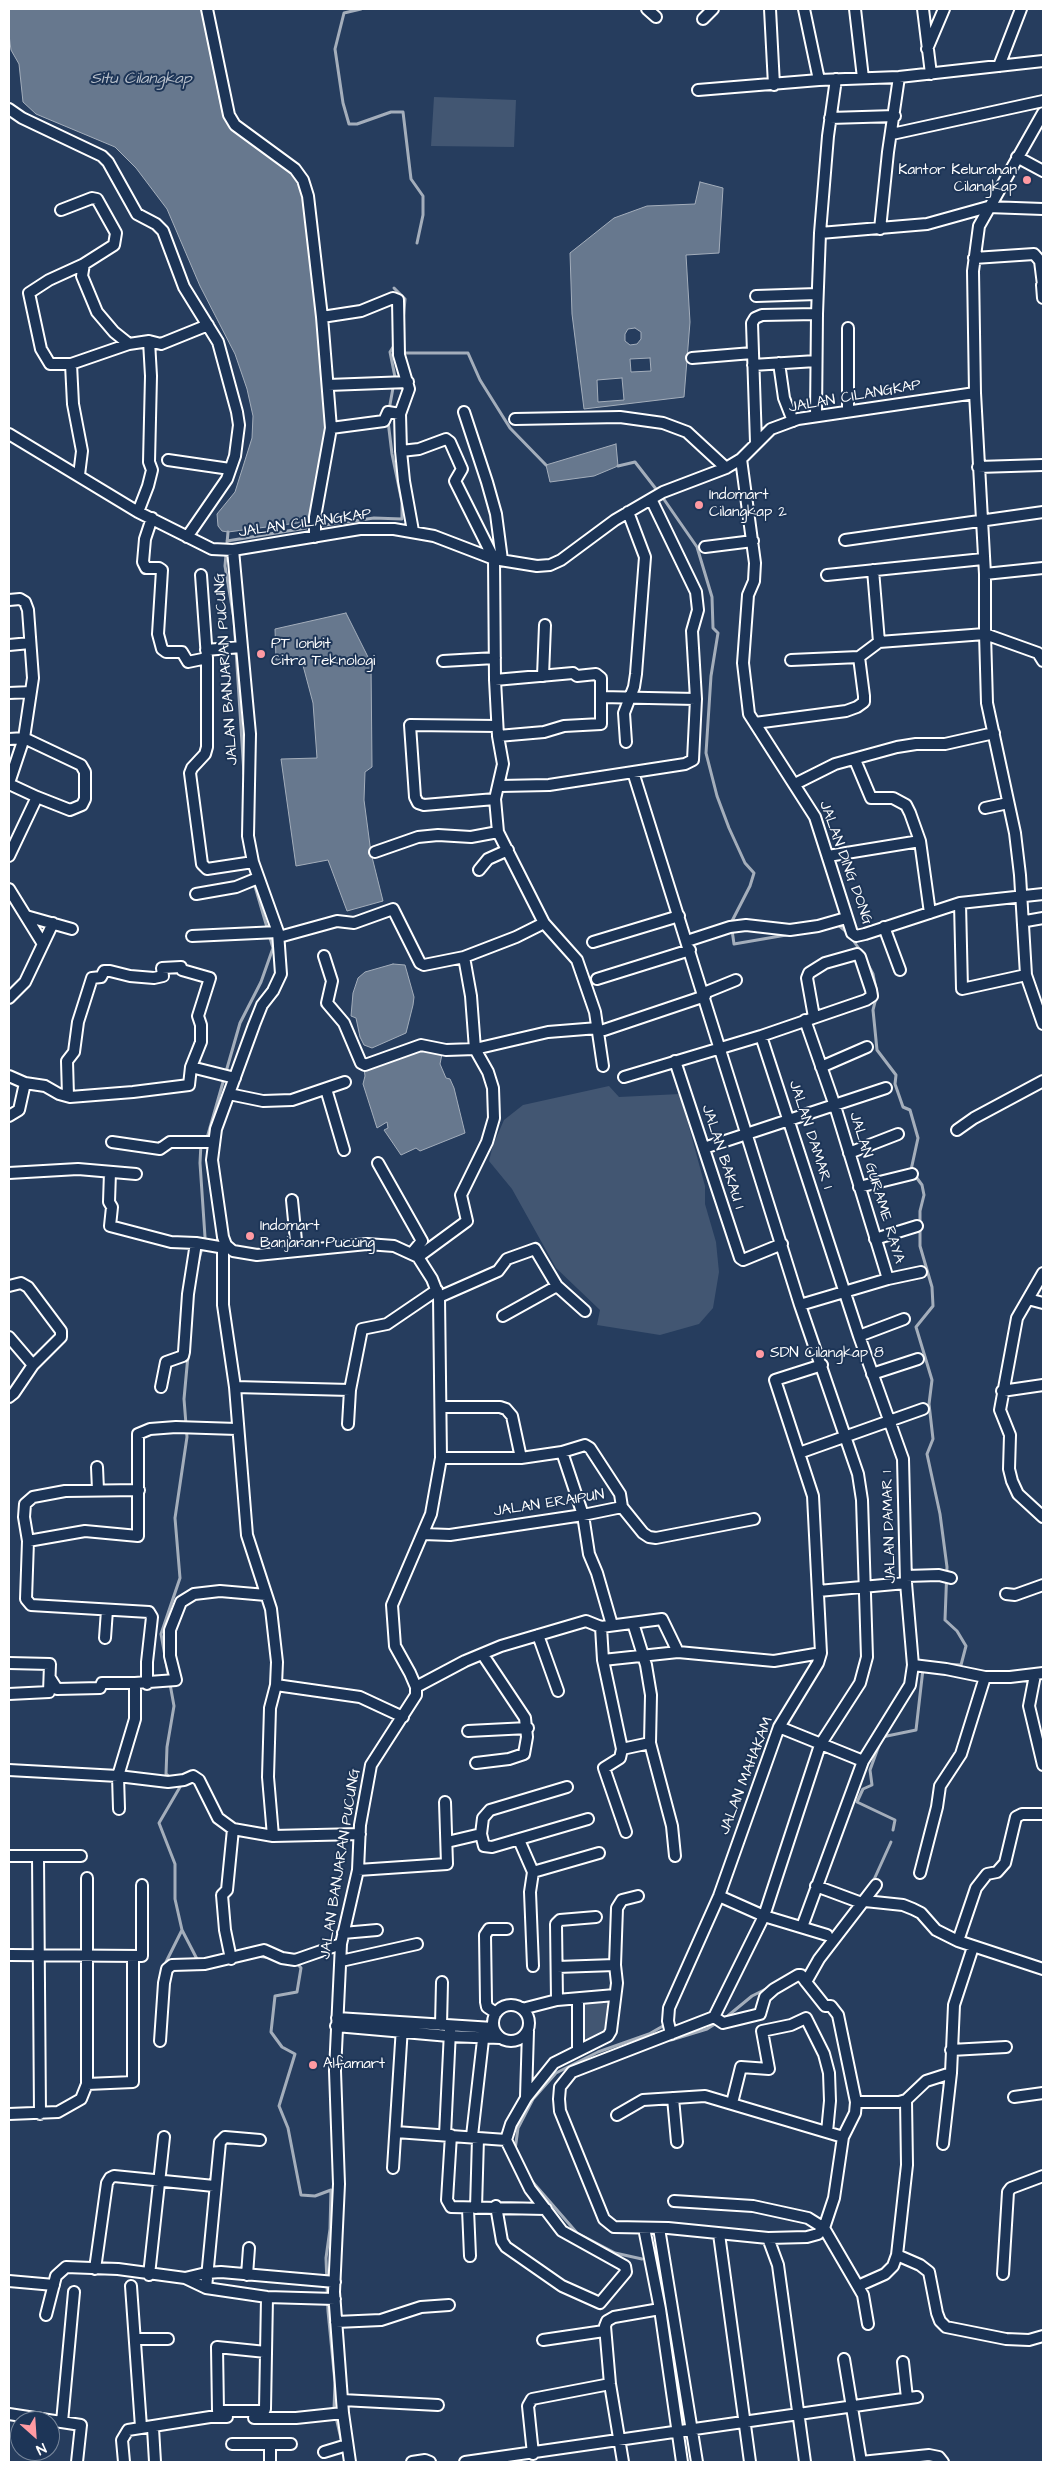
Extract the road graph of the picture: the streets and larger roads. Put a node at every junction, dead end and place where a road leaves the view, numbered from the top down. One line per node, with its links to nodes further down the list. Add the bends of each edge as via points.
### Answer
1 (207, 9): 42 (street, via 232,121 294,169 307,188)
2 (647, 9): 10 (street)
3 (713, 9): 11 (street)
4 (770, 9): 20 (street)
5 (804, 9): 19 (street)
6 (855, 9): 17 (street)
7 (923, 9): 12 (street)
8 (944, 9): 12 (street)
9 (1021, 9): 14 (street)
10 (656, 18)
11 (703, 19)
12 (926, 50): 15 (street)
13 (1043, 62): 14 (street)
14 (999, 66): 15 (street)
15 (931, 74): 16 (street)
16 (899, 77): 17 (street); 25 (street)
17 (863, 78): 18 (street)
18 (836, 79): 19 (street); 26 (street)
19 (819, 80): 20 (street)
20 (774, 85): 21 (street)
21 (698, 90)
22 (1043, 101): 27 (street)
23 (9, 109): 43 (street, via 108,162 137,214 162,231 184,287)
24 (1043, 112): 28 (street)
25 (895, 116): 26 (street); 27 (street)
26 (830, 118): 34 (street)
27 (892, 134): 33 (street)
28 (1016, 157): 29 (street); 30 (street)
29 (1043, 171)
30 (988, 207): 31 (street); 33 (street, via 926,224); 35 (street, via 979,226)
31 (1043, 209)
32 (61, 210): 36 (street, via 97,199 116,233 114,245)
33 (880, 229): 34 (street)
34 (820, 233): 38 (street)
35 (974, 258): 37 (street, via 1034,254 1040,261); 55 (street)
36 (84, 264): 46 (street, via 82,276 97,312); 51 (street, via 29,293 45,358 50,364)
37 (1043, 285): 40 (street)
38 (817, 294): 39 (street); 41 (street)
39 (756, 296)
40 (1043, 298)
41 (817, 314): 47 (street, via 762,315 755,318 752,323); 49 (street)
42 (322, 317): 53 (street, via 361,311 393,298 398,302); 54 (street)
43 (208, 325): 45 (street, via 161,344); 71 (street, via 218,342 237,412 235,456)
44 (848, 328): 56 (street)
45 (149, 341): 46 (street); 74 (street, via 149,462 152,470)
46 (129, 344): 51 (street)
47 (752, 353): 48 (street); 52 (street)
48 (692, 358)
49 (816, 361): 50 (street); 59 (street)
50 (779, 363): 52 (street); 61 (street, via 784,398)
51 (71, 364): 72 (street, via 73,404 82,451)
52 (752, 365): 64 (street)
53 (399, 381): 54 (street); 58 (street, via 408,389)
54 (328, 385): 62 (street)
55 (975, 393): 56 (street, JALAN CILANGKAP); 69 (street)
56 (848, 411): 59 (street, JALAN CILANGKAP)
57 (464, 412): 87 (street, via 496,514)
58 (394, 413): 62 (street, via 384,421); 65 (street)
59 (816, 416): 61 (street, JALAN CILANGKAP)
60 (515, 418): 70 (street, via 620,417 663,423 687,432)
61 (792, 421): 64 (street, JALAN CILANGKAP, via 771,429)
62 (331, 428): 80 (street, via 315,517)
63 (9, 434): 72 (street, JALAN CILANGKAP)
64 (756, 443): 66 (street, JALAN CILANGKAP)
65 (401, 450): 79 (street); 87 (street, via 419,449 446,439 450,442 462,469 456,481)
66 (740, 459): 70 (street, JALAN CILANGKAP); 83 (street, JALAN DING DONG)
67 (168, 460): 71 (street)
68 (1043, 465): 69 (street)
69 (978, 467): 78 (street)
70 (726, 468): 73 (street, JALAN CILANGKAP)
71 (230, 469): 81 (street, via 227,479)
72 (79, 475): 74 (street, JALAN CILANGKAP)
73 (657, 496): 75 (street, JALAN CILANGKAP); 112 (street, via 696,592 698,610 692,631)
74 (138, 512): 77 (street, JALAN CILANGKAP)
75 (628, 512): 87 (street, JALAN CILANGKAP, via 576,550 550,564 537,566); 111 (street, via 645,557 636,674)
76 (1043, 512): 78 (street)
77 (152, 518): 81 (street, JALAN CILANGKAP); 100 (street, via 145,539 143,562 146,568 162,570 159,641 164,651 182,652 188,662)
78 (981, 521): 82 (street); 86 (street)
79 (413, 531): 80 (street, JALAN CILANGKAP, via 378,528); 87 (street, JALAN CILANGKAP)
80 (315, 536): 85 (street, JALAN CILANGKAP)
81 (187, 537): 85 (street, JALAN CILANGKAP, via 216,550)
82 (845, 540)
83 (753, 541): 84 (street); 113 (street, JALAN DING DONG, via 754,581 748,595 743,663 749,714)
84 (705, 547)
85 (232, 550): 99 (street, JALAN BANJARAN PUCUNG)
86 (983, 559): 89 (street); 90 (street)
87 (498, 560): 103 (street)
88 (1043, 568): 90 (street)
89 (872, 570): 92 (street); 96 (street)
90 (985, 574): 95 (street)
91 (201, 575): 100 (street)
92 (827, 575)
93 (9, 600): 97 (street, via 25,602)
94 (545, 624): 106 (street)
95 (985, 634): 96 (street); 101 (street); 115 (street, via 987,703)
96 (878, 642): 102 (street)
97 (30, 643): 98 (street); 108 (street)
98 (9, 645)
99 (237, 648): 100 (street); 134 (street, JALAN BANJARAN PUCUNG, via 250,734)
100 (207, 654): 134 (street, via 207,747 190,773 201,856 207,869)
101 (1041, 654)
102 (859, 657): 104 (street); 113 (street, via 864,702 857,707)
103 (495, 658): 105 (street); 107 (street)
104 (791, 660)
105 (443, 661)
106 (543, 676): 107 (street); 110 (street, via 598,674)
107 (495, 680): 114 (street)
108 (32, 692): 109 (street); 116 (street)
109 (9, 693)
110 (601, 697): 111 (street); 114 (street, via 601,724 564,726 544,732)
111 (630, 697): 112 (street); 118 (street, via 624,713)
112 (696, 699): 120 (street, via 693,760)
113 (755, 723): 122 (street, JALAN DING DONG)
114 (498, 731): 123 (street, via 503,764); 125 (street, via 410,725 418,803)
115 (994, 733): 119 (street, via 945,744 897,747); 126 (street)
116 (24, 738): 117 (street); 121 (street); 124 (street, via 81,765 85,772 85,799 77,809 70,810)
117 (9, 739)
118 (626, 742)
119 (855, 760): 122 (street, via 827,768); 129 (street, via 871,798 893,798 906,805)
120 (633, 772): 123 (street, via 549,785); 144 (street)
121 (9, 783): 124 (street)
122 (795, 784): 133 (street, JALAN DING DONG, via 815,817)
123 (500, 786): 125 (street)
124 (37, 798): 132 (street)
125 (495, 799): 128 (street)
126 (1008, 803): 127 (street); 140 (street)
127 (985, 808)
128 (498, 832): 130 (street); 131 (street, via 418,837)
129 (920, 841): 133 (street); 142 (street)
130 (508, 850): 135 (street, via 488,859); 149 (street)
131 (376, 852)
132 (9, 856)
133 (828, 856): 145 (street, JALAN DING DONG)
134 (249, 863): 136 (street, JALAN BANJARAN PUCUNG)
135 (479, 870)
136 (255, 880): 138 (street); 152 (street, JALAN BANJARAN PUCUNG)
137 (9, 889): 143 (street)
138 (196, 894)
139 (1043, 894): 140 (street)
140 (1023, 898): 141 (street); 160 (street)
141 (960, 903): 142 (street); 160 (street, via 962,989)
142 (930, 913): 150 (street)
143 (26, 916): 148 (street); 155 (street)
144 (679, 916): 154 (street); 156 (street)
145 (846, 918): 150 (street, JALAN DING DONG, via 856,936); 156 (street, via 790,930 753,924 732,927)
146 (1043, 918): 147 (street)
147 (1026, 921)
148 (53, 923): 151 (street); 155 (street)
149 (544, 923): 158 (street); 167 (street, via 577,960)
150 (884, 927): 159 (street)
151 (72, 929)
152 (274, 934): 153 (street); 158 (street, via 336,920 354,923 393,909 420,963 424,965); 178 (street, JALAN BANJARAN PUCUNG, via 281,974 262,1005)
153 (192, 936)
154 (593, 942)
155 (43, 944): 164 (street, via 25,982)
156 (689, 946): 161 (street); 163 (street)
157 (324, 956): 171 (street, via 332,981 327,1003 343,1021 361,1063 365,1065 421,1045 446,1050)
158 (464, 957): 171 (street)
159 (900, 970)
160 (1026, 974): 166 (street)
161 (597, 979)
162 (736, 980): 163 (street)
163 (704, 995): 167 (street); 169 (street)
164 (9, 997)
165 (810, 1018): 165 (street, JALAN GURAME RAYA, via 872,996 857,954 825,963 809,973); 168 (street); 175 (street, JALAN GURAME RAYA)
166 (1043, 1024)
167 (601, 1029): 171 (street, via 548,1032); 173 (street, via 598,1042)
168 (761, 1036): 169 (street); 188 (street, JALAN DAMAR 1)
169 (720, 1047): 172 (street); 190 (street)
170 (867, 1047): 175 (street)
171 (475, 1049): 210 (street, via 493,1088 494,1118 487,1142 461,1195 467,1221)
172 (675, 1061): 177 (street); 194 (street, JALAN BAKAU 1)
173 (603, 1066)
174 (191, 1067): 178 (street); 185 (street, via 189,1085); 185 (street, via 201,1042 198,1016 210,978 181,967 162,968 163,976 154,978 104,971 101,977 92,978 78,1022 74,1052 67,1061)
175 (821, 1067): 186 (street, JALAN GURAME RAYA)
176 (9, 1076): 181 (street)
177 (624, 1077)
178 (235, 1078): 184 (street, JALAN BANJARAN PUCUNG)
179 (1043, 1081): 189 (street)
180 (345, 1082): 183 (street)
181 (25, 1083): 185 (street, via 45,1086); 187 (street, via 19,1110)
182 (886, 1088): 186 (street)
183 (326, 1089): 184 (street, via 284,1100 263,1101); 195 (street)
184 (230, 1094): 193 (street, JALAN BANJARAN PUCUNG, via 216,1129)
185 (68, 1096)
186 (836, 1106): 188 (street); 196 (street, JALAN GURAME RAYA)
187 (9, 1116)
188 (789, 1121): 190 (street); 216 (street, JALAN DAMAR 1)
189 (957, 1130)
190 (746, 1133): 194 (street); 207 (street)
191 (898, 1134): 196 (street)
192 (112, 1142): 193 (street, via 160,1149 168,1142)
193 (205, 1142): 208 (street, JALAN BANJARAN PUCUNG, via 212,1160)
194 (704, 1148): 207 (street, JALAN BAKAU 1, via 740,1258 743,1260)
195 (344, 1150)
196 (849, 1153): 202 (street, JALAN GURAME RAYA)
197 (378, 1163): 210 (street, via 421,1239)
198 (110, 1172): 199 (street, via 52,1169); 200 (street); 206 (street, via 110,1226 171,1242)
199 (9, 1173)
200 (136, 1174)
201 (912, 1174): 202 (street)
202 (859, 1187): 205 (street, JALAN GURAME RAYA)
203 (292, 1200): 209 (street)
204 (917, 1226): 205 (street)
205 (875, 1239): 213 (street, JALAN GURAME RAYA)
206 (201, 1244): 208 (street); 231 (street, via 188,1294 183,1356 166,1362)
207 (782, 1244): 220 (street)
208 (226, 1247): 209 (street, via 249,1254); 232 (street, JALAN BANJARAN PUCUNG, via 223,1305)
209 (297, 1251): 210 (street, via 367,1244 394,1246)
210 (415, 1255): 217 (street)
211 (921, 1272): 213 (street)
212 (1043, 1273): 218 (street)
213 (888, 1278): 216 (street)
214 (9, 1286): 227 (street, via 21,1283 28,1287 61,1331 61,1337)
215 (557, 1286): 217 (street, via 535,1249 507,1260 498,1271); 221 (street); 222 (street)
216 (846, 1291): 220 (street); 225 (street, JALAN DAMAR 1)
217 (438, 1294): 233 (street, via 387,1324 362,1329); 236 (street)
218 (1028, 1299): 219 (street); 234 (street, via 1017,1318)
219 (1043, 1303)
220 (800, 1305): 228 (street)
221 (585, 1311)
222 (503, 1316)
223 (904, 1318): 225 (street)
224 (9, 1336): 227 (street)
225 (859, 1336): 229 (street, JALAN DAMAR 1)
226 (918, 1359): 229 (street)
227 (33, 1365): 235 (street)
228 (822, 1365): 241 (street); 243 (street, JALAN MAHAKAM, via 775,1380)
229 (872, 1374): 238 (street, JALAN DAMAR 1)
230 (1043, 1385): 234 (street)
231 (161, 1387)
232 (235, 1387): 233 (street); 240 (street, JALAN BANJARAN PUCUNG)
233 (350, 1390): 239 (street)
234 (1002, 1391): 251 (street, via 1000,1410 1010,1435 1012,1481 1018,1494)
235 (9, 1397)
236 (441, 1408): 244 (street); 245 (street, via 506,1409 512,1416)
237 (923, 1409): 238 (street)
238 (890, 1420): 241 (street); 256 (street, JALAN DAMAR 1, via 903,1459)
239 (348, 1424)
240 (237, 1428): 248 (street, via 176,1427 150,1429 138,1434); 261 (street, JALAN BANJARAN PUCUNG, via 247,1535)
241 (845, 1437): 243 (street); 258 (street, via 858,1474 862,1500)
242 (562, 1452): 245 (street); 249 (street, via 585,1445 590,1448 620,1494); 250 (street)
243 (799, 1453): 259 (street, JALAN MAHAKAM, via 813,1496)
244 (441, 1458): 245 (street); 253 (street, via 431,1514)
245 (521, 1458)
246 (97, 1467): 247 (street)
247 (98, 1490): 248 (street); 254 (street, via 65,1491 33,1497 25,1504)
248 (139, 1490): 254 (street, via 138,1536 85,1531)
249 (622, 1507): 250 (street, JALAN ERAIPUN); 252 (street, JALAN ERAIPUN, via 643,1533 656,1538)
250 (582, 1516): 253 (street, JALAN ERAIPUN, via 450,1535); 264 (street, via 589,1554)
251 (1043, 1517)
252 (754, 1519)
253 (423, 1534): 281 (street, via 395,1593 392,1614 395,1646)
254 (28, 1541): 262 (street, via 26,1599 29,1604)
255 (946, 1577): 256 (street)
256 (906, 1580): 258 (street); 274 (street, JALAN DAMAR 1)
257 (1043, 1585): 260 (street, via 1015,1595)
258 (864, 1586): 259 (street); 289 (street, via 865,1670)
259 (818, 1592): 269 (street, JALAN MAHAKAM)
260 (1006, 1594)
261 (266, 1595): 279 (street, via 194,1594 181,1602 170,1630 171,1681); 280 (street, JALAN BANJARAN PUCUNG, via 277,1662)
262 (107, 1610): 267 (street); 279 (street, via 151,1614)
263 (633, 1623): 264 (street); 268 (street, via 664,1620); 271 (street)
264 (612, 1625): 265 (street)
265 (601, 1627): 266 (street, via 586,1621); 272 (street)
266 (538, 1635): 270 (street, via 501,1646); 282 (street)
267 (105, 1638)
268 (678, 1652): 269 (street, via 774,1662); 271 (street)
269 (821, 1653): 285 (street, JALAN MAHAKAM)
270 (484, 1655): 281 (street, via 465,1661); 286 (street, via 525,1718)
271 (642, 1657): 272 (street); 288 (street, via 652,1695)
272 (603, 1660): 290 (street)
273 (9, 1664): 277 (street, via 50,1664)
274 (922, 1666): 276 (street); 291 (street, JALAN DAMAR 1)
275 (1039, 1674): 276 (street); 293 (street, via 1029,1706)
276 (985, 1677): 315 (street, via 961,1754 940,1786)
277 (50, 1678): 278 (street, via 57,1689 100,1688 102,1683); 283 (street, via 48,1692)
278 (135, 1683): 279 (street); 295 (street, via 135,1719)
279 (147, 1684)
280 (276, 1684): 284 (street, via 360,1697); 305 (street, JALAN BANJARAN PUCUNG, via 270,1708 268,1777)
281 (416, 1687): 284 (street, JALAN BANJARAN PUCUNG, via 416,1695)
282 (558, 1692)
283 (9, 1694)
284 (403, 1717): 303 (street, JALAN BANJARAN PUCUNG, via 370,1765)
285 (779, 1727): 289 (street); 321 (street, JALAN MAHAKAM)
286 (528, 1728): 287 (street); 292 (street, via 524,1754)
287 (468, 1731)
288 (650, 1743): 290 (street); 312 (street, via 672,1826)
289 (820, 1745): 291 (street); 323 (street)
290 (622, 1749): 302 (street, via 620,1758 604,1768)
291 (863, 1760): 319 (street, JALAN DAMAR 1)
292 (476, 1763)
293 (1043, 1765)
294 (9, 1770): 295 (street)
295 (118, 1776): 298 (street); 301 (street, via 168,1782 195,1776 218,1818)
296 (567, 1788): 304 (street, via 490,1810 483,1818)
297 (445, 1802): 307 (street)
298 (119, 1809)
299 (1043, 1814): 330 (street, via 1016,1817 1005,1863 996,1872 987,1874 976,1888)
300 (588, 1819): 306 (street)
301 (234, 1828): 305 (street); 337 (street, via 227,1890 222,1895)
302 (626, 1832)
303 (360, 1834): 305 (street); 313 (street, JALAN BANJARAN PUCUNG)
304 (481, 1834): 306 (street, via 486,1847); 307 (street)
305 (273, 1836)
306 (519, 1840): 314 (street)
307 (447, 1842): 313 (street, via 448,1862 445,1865)
308 (599, 1853): 314 (street)
309 (9, 1856): 310 (street)
310 (38, 1856): 311 (street); 334 (street)
311 (81, 1856)
312 (676, 1856)
313 (358, 1870): 329 (street, JALAN BANJARAN PUCUNG)
314 (533, 1872): 340 (street, via 530,1892)
315 (920, 1873)
316 (86, 1878): 335 (street)
317 (142, 1885): 336 (street, via 142,1956)
318 (876, 1885): 322 (street)
319 (816, 1886): 322 (street); 325 (street, JALAN DAMAR 1)
320 (638, 1896): 339 (street, via 622,1900 617,1908)
321 (719, 1896): 323 (street); 356 (street, JALAN MAHAKAM, via 669,2008)
322 (862, 1902): 330 (street, via 903,1905 913,1909 922,1913 936,1930); 344 (street, via 819,1959)
323 (764, 1916): 325 (street); 350 (street)
324 (596, 1917): 341 (street, via 558,1921)
325 (802, 1927): 328 (street)
326 (506, 1929): 349 (street, via 489,1929 485,1935 486,2002)
327 (376, 1930): 329 (street)
328 (827, 1935)
329 (342, 1939): 337 (street, via 295,1960 264,1950); 338 (street, JALAN BANJARAN PUCUNG)
330 (958, 1941): 332 (street)
331 (417, 1944): 338 (street)
332 (973, 1947): 342 (street); 360 (street, via 954,2005)
333 (9, 1955): 334 (street)
334 (39, 1955): 335 (street); 371 (street)
335 (87, 1956): 336 (street); 362 (street)
336 (133, 1956): 362 (street, via 133,2082)
337 (231, 1958): 357 (street, via 205,1964 172,1964 167,1969)
338 (341, 1962): 351 (street, JALAN BANJARAN PUCUNG)
339 (615, 1965): 341 (street); 345 (street)
340 (533, 1966)
341 (557, 1967): 347 (street)
342 (1043, 1969)
343 (442, 1982): 353 (street)
344 (806, 1982): 350 (street, via 798,1975 765,1997 760,2014); 368 (street, via 825,2006 831,2006 838,2015)
345 (615, 1995): 346 (street); 359 (street, via 608,2036)
346 (578, 1999): 347 (street); 359 (street)
347 (557, 2000): 348 (street)
348 (522, 2009): 349 (street, via 511,2005); 355 (street, via 529,2019)
349 (496, 2013): 354 (street)
350 (718, 2020): 356 (street)
351 (336, 2022): 352 (street); 408 (street, JALAN BANJARAN PUCUNG, via 339,2184)
352 (402, 2027): 353 (street); 373 (street)
353 (447, 2029): 354 (street); 375 (street)
354 (487, 2031): 355 (street, via 512,2042); 377 (street)
355 (528, 2031): 365 (street)
356 (671, 2034): 391 (street, via 572,2072 560,2087 560,2111 604,2220 614,2226)
357 (160, 2041)
358 (1006, 2047): 360 (street)
359 (578, 2049): 365 (street, via 554,2063)
360 (951, 2050): 361 (street)
361 (951, 2073): 367 (street, via 926,2081); 382 (street)
362 (87, 2084): 371 (street, via 81,2099 67,2108)
363 (1043, 2093): 364 (street)
364 (1014, 2097)
365 (526, 2098): 380 (street)
366 (673, 2098): 369 (street, via 705,2096); 372 (street, via 643,2100); 381 (street)
367 (906, 2100): 368 (street); 399 (street, via 907,2165)
368 (856, 2102): 378 (street)
369 (732, 2103): 374 (street); 374 (street, via 741,2067 769,2069 762,2031 806,2018 824,2054 829,2073)
370 (9, 2114): 371 (street)
371 (40, 2114)
372 (617, 2114)
373 (396, 2132): 375 (street); 383 (street)
374 (827, 2132): 378 (street)
375 (448, 2135): 377 (street); 389 (street, via 447,2200 451,2207)
376 (164, 2137): 385 (street)
377 (475, 2137): 380 (street); 389 (street)
378 (843, 2137): 393 (street, via 834,2198)
379 (260, 2140): 386 (street, via 222,2139)
380 (506, 2140): 390 (street, via 523,2178)
381 (677, 2142)
382 (943, 2144)
383 (393, 2168)
384 (1043, 2176): 403 (street, via 1008,2192)
385 (159, 2180): 386 (street); 401 (street, via 110,2178); 404 (street)
386 (214, 2186): 402 (street)
387 (674, 2201): 393 (street, via 753,2206 808,2218)
388 (496, 2206): 389 (street); 390 (street); 390 (street, via 506,2247 562,2286 602,2302 626,2268 562,2231)
389 (472, 2208): 400 (street)
390 (546, 2209)
391 (644, 2228): 392 (street); 397 (street)
392 (659, 2228): 394 (street); 396 (street)
393 (824, 2228): 395 (street, via 813,2237); 411 (street)
394 (719, 2234): 395 (street); 437 (street)
395 (768, 2238): 435 (street, via 778,2265)
396 (661, 2242): 397 (street); 440 (street)
397 (647, 2244): 417 (street)
398 (249, 2248): 405 (street)
399 (897, 2255): 411 (street, via 886,2274); 422 (street, via 929,2272 937,2313 946,2327 1006,2339 1029,2340)
400 (470, 2256)
401 (96, 2269): 404 (street); 409 (street, via 66,2267 56,2276)
402 (206, 2272): 405 (street); 406 (street); 412 (street)
403 (1003, 2274)
404 (150, 2275): 406 (street)
405 (247, 2275): 408 (street)
406 (185, 2278): 412 (street)
407 (9, 2281): 409 (street)
408 (328, 2282): 415 (street, JALAN BANJARAN PUCUNG)
409 (54, 2285): 418 (street)
410 (131, 2286): 423 (street)
411 (858, 2286): 420 (street, via 863,2295)
412 (206, 2288): 414 (street)
413 (74, 2292): 436 (street)
414 (267, 2297): 415 (street); 426 (street)
415 (333, 2299): 419 (street, JALAN BANJARAN PUCUNG)
416 (448, 2305): 419 (street, via 421,2307 382,2320)
417 (660, 2309): 421 (street, via 614,2317 607,2321); 440 (street)
418 (46, 2315)
419 (336, 2322): 430 (street, JALAN BANJARAN PUCUNG)
420 (868, 2324)
421 (604, 2331): 425 (street); 429 (street)
422 (1043, 2336)
423 (134, 2339): 424 (street); 438 (street)
424 (168, 2339)
425 (543, 2340)
426 (266, 2352): 426 (street, via 217,2346 218,2411 264,2412)
427 (844, 2359): 432 (street)
428 (903, 2362): 432 (street, via 912,2398)
429 (610, 2384): 441 (street); 447 (street, via 532,2399 528,2406)
430 (342, 2400): 431 (street); 433 (street, JALAN BANJARAN PUCUNG)
431 (438, 2405)
432 (852, 2407): 435 (street); 461 (street)
433 (338, 2413): 439 (street, via 296,2418 210,2417); 445 (street, JALAN BANJARAN PUCUNG)
434 (9, 2414): 436 (street)
435 (798, 2415): 437 (street); 460 (street)
436 (62, 2422): 448 (street, via 81,2425)
437 (745, 2422): 440 (street); 459 (street)
438 (141, 2427): 439 (street); 449 (street, via 124,2434)
439 (152, 2428): 450 (street)
440 (686, 2432): 441 (street); 457 (street); 458 (street)
441 (621, 2441): 447 (street); 456 (street)
442 (232, 2444): 443 (street)
443 (270, 2444): 444 (street); 451 (street)
444 (291, 2444)
445 (344, 2446): 446 (street); 452 (street, JALAN BANJARAN PUCUNG)
446 (324, 2452)
447 (533, 2454): 455 (street)
448 (77, 2462)
449 (124, 2462)
450 (155, 2462)
451 (270, 2462)
452 (350, 2462)
453 (412, 2462): 454 (street)
454 (430, 2462)
455 (465, 2462)
456 (623, 2462)
457 (682, 2462)
458 (697, 2462)
459 (750, 2462)
460 (805, 2462)
461 (861, 2462): 462 (street, via 929,2455 939,2457)
462 (943, 2462)

